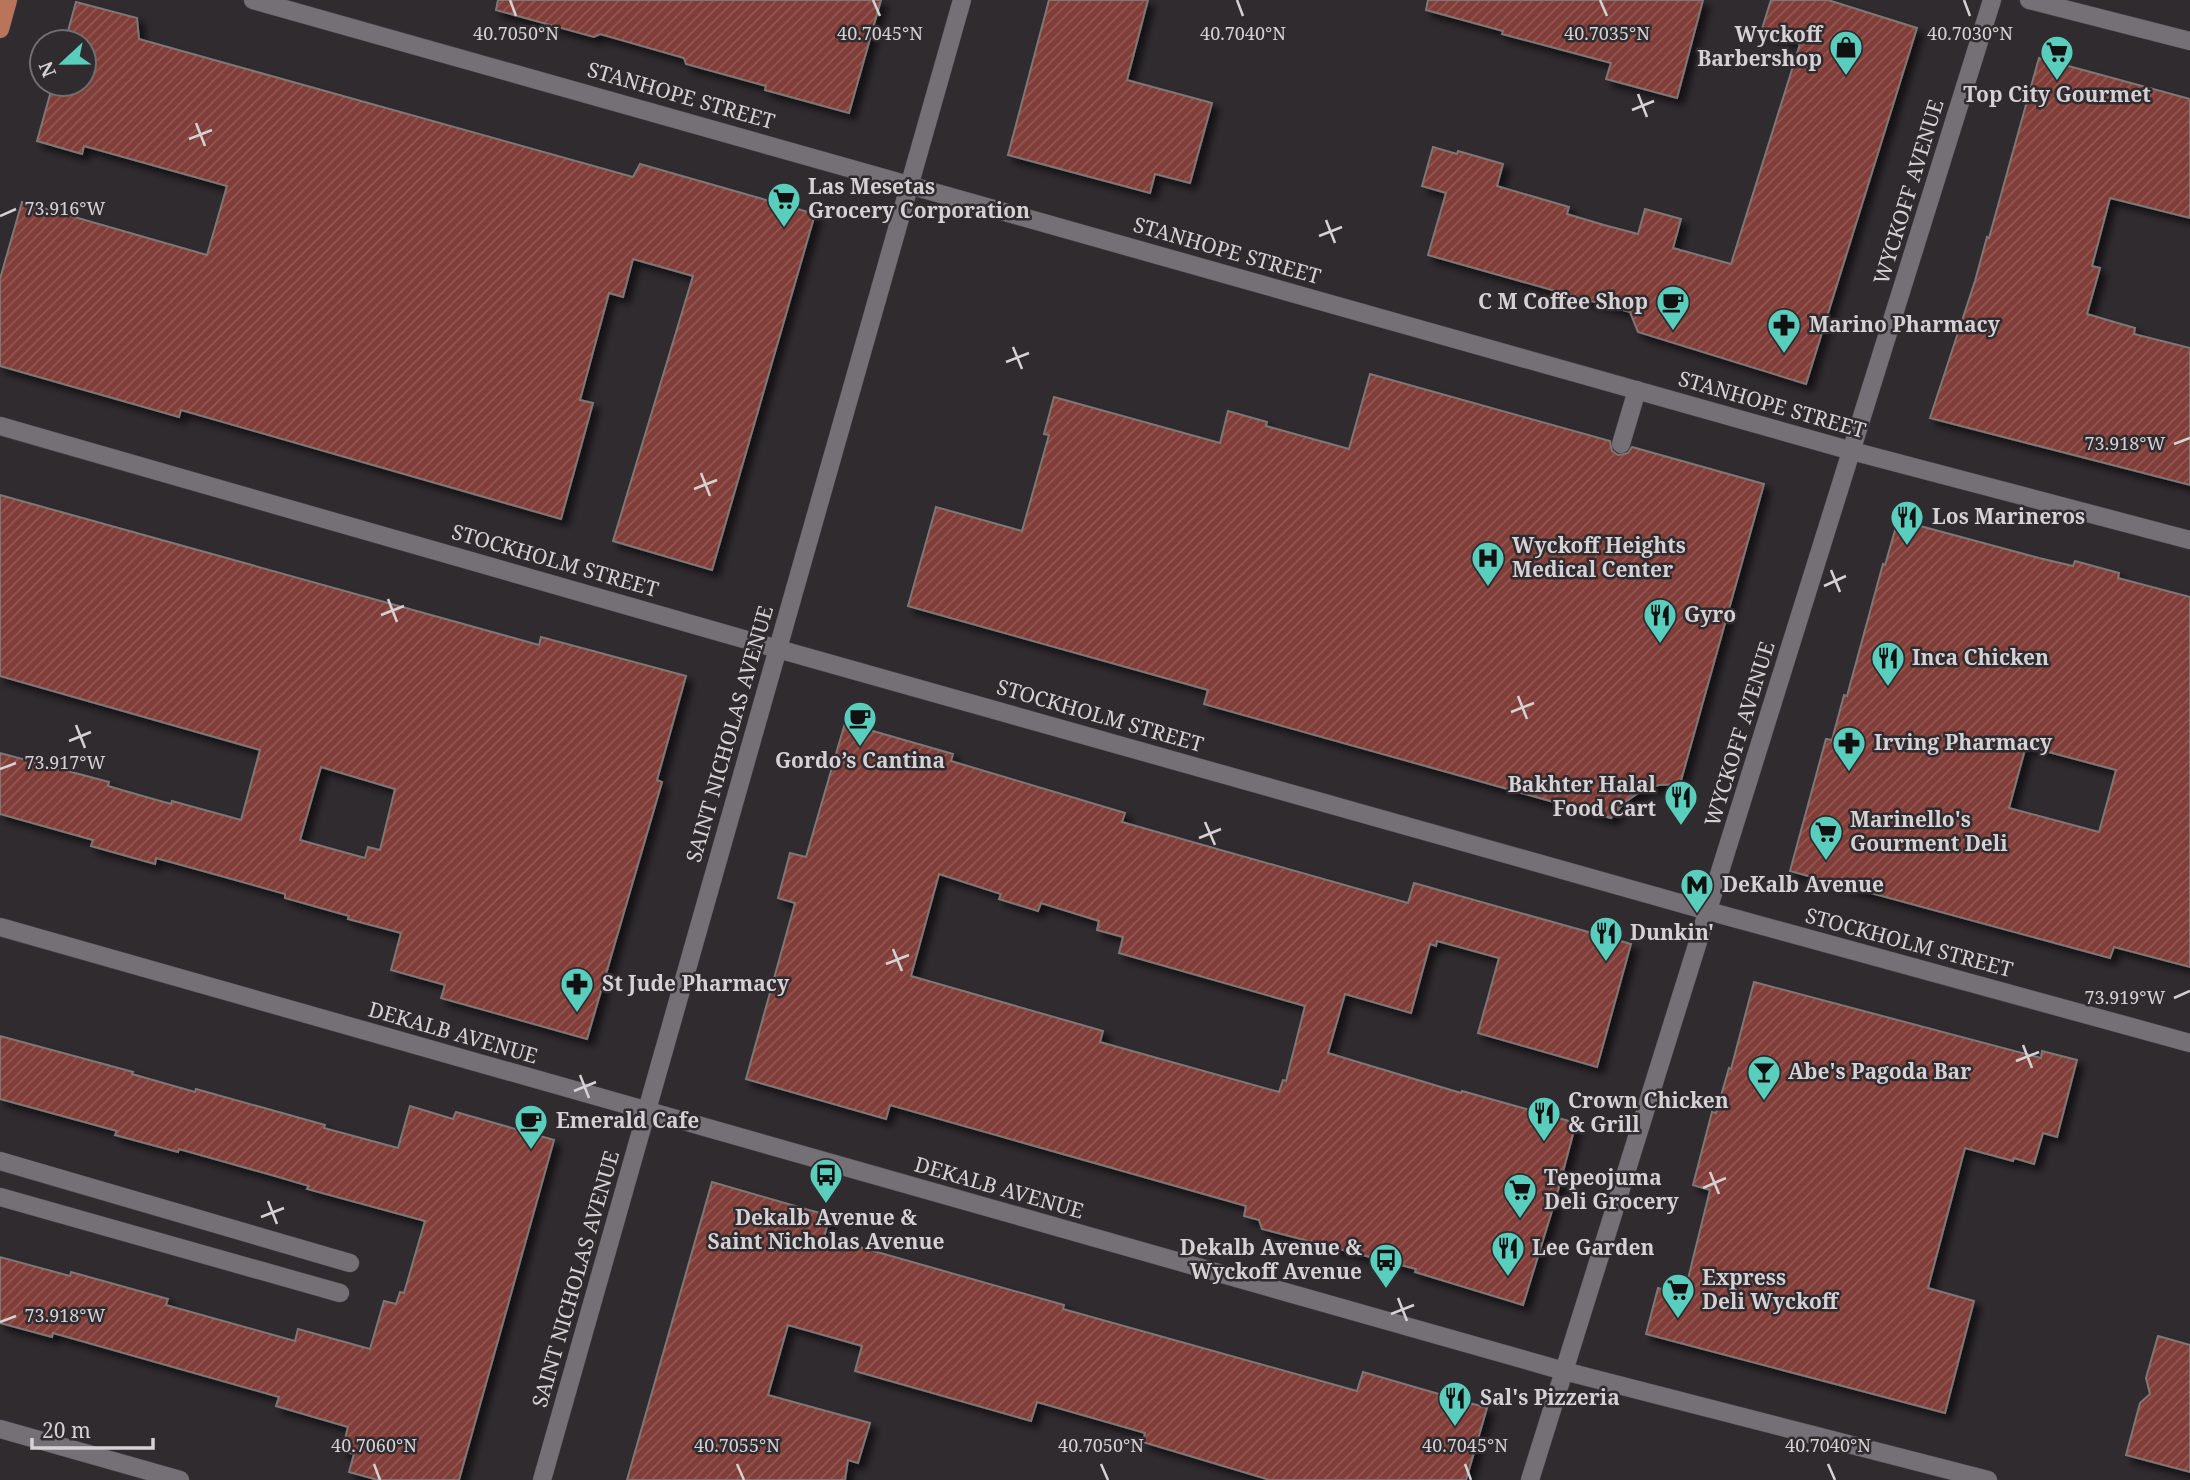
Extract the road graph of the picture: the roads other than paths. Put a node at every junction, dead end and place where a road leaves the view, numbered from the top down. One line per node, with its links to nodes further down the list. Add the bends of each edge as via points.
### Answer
1 (8, 0): 6 (main road)
2 (253, 0): 8 (street, STANHOPE STREET)
3 (962, 0): 8 (street, SAINT NICHOLAS AVENUE)
4 (1992, 0): 12 (street, WYCKOFF AVENUE)
5 (2029, 0): 7 (street)
6 (0, 29)
7 (2190, 41)
8 (909, 185): 9 (street, STANHOPE STREET); 14 (street, SAINT NICHOLAS AVENUE)
9 (1637, 390): 11 (street); 12 (street, STANHOPE STREET)
10 (0, 426): 14 (street, STOCKHOLM STREET)
11 (1620, 444)
12 (1852, 451): 13 (street, STANHOPE STREET); 15 (street, WYCKOFF AVENUE)
13 (2190, 540)
14 (778, 649): 15 (street, STOCKHOLM STREET); 18 (street, SAINT NICHOLAS AVENUE)
15 (1708, 911): 17 (street, STOCKHOLM STREET); 23 (street, WYCKOFF AVENUE)
16 (0, 927): 18 (street, DEKALB AVENUE)
17 (2190, 1043)
18 (647, 1112): 23 (street, DEKALB AVENUE); 26 (street, SAINT NICHOLAS AVENUE)
19 (0, 1161): 21 (street)
20 (0, 1197): 22 (street)
21 (350, 1263)
22 (340, 1293)
23 (1564, 1371): 27 (street, WYCKOFF AVENUE); 28 (street, DEKALB AVENUE)
24 (0, 1429): 25 (street)
25 (180, 1480)
26 (542, 1480)
27 (1530, 1480)
28 (1988, 1480)

